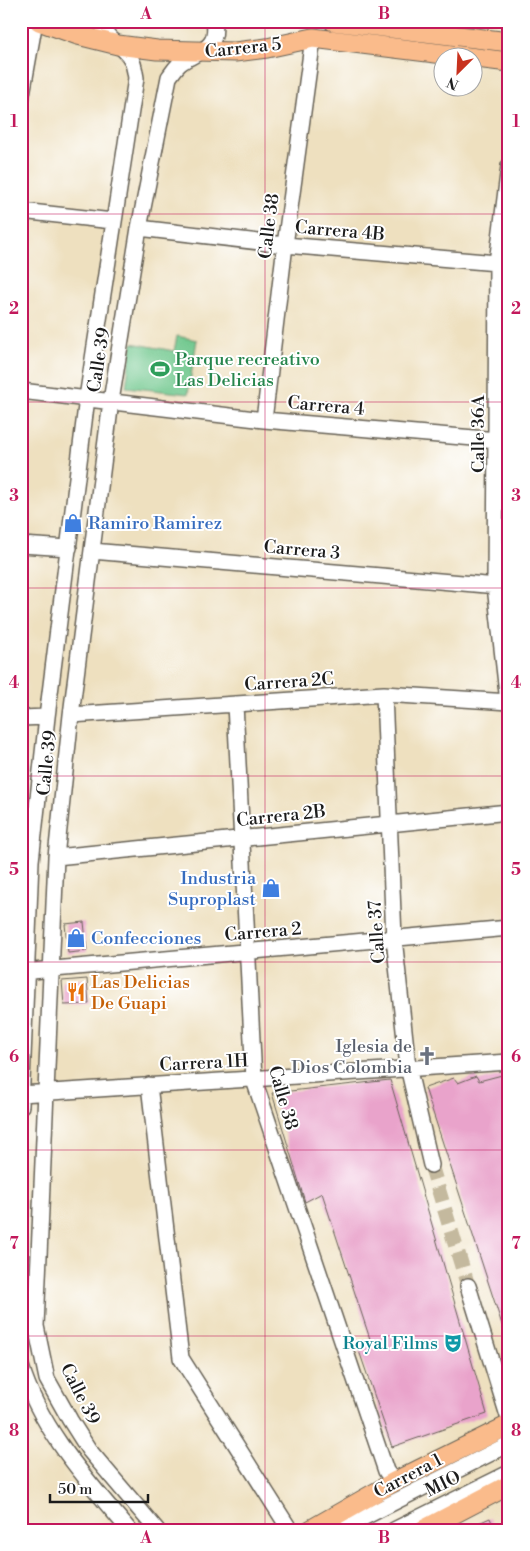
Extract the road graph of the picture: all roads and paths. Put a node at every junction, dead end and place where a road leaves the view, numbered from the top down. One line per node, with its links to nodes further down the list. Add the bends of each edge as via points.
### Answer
1 (35, 21): 11 (street)
2 (39, 21): 8 (main road, Carrera 5)
3 (103, 21): 8 (street, Calle 39, via 108,38)
4 (214, 21): 9 (street, via 213,39)
5 (333, 21): 7 (main road)
6 (313, 38): 9 (main road, Carrera 5, via 267,48); 10 (main road, Carrera 5); 16 (street, Calle 38)
7 (509, 42)
8 (118, 45): 9 (main road, Carrera 5); 14 (street, Calle 39, via 131,57 136,78)
9 (202, 53): 15 (street, Calle 39, via 181,62 169,77)
10 (509, 62)
11 (21, 100)
12 (509, 166): 17 (street, Calle 36A)
13 (21, 211): 14 (street)
14 (113, 221): 19 (street, Calle 39)
15 (139, 228): 16 (street, Carrera 4B); 20 (street, Calle 39)
16 (285, 245): 17 (street, Carrera 4B); 21 (street, Calle 38)
17 (503, 264): 22 (street, Calle 36A)
18 (21, 391): 19 (street, Carrera 4)
19 (87, 398): 20 (street, Carrera 4); 24 (street, Calle 39)
20 (111, 401): 21 (street, Carrera 4); 25 (street, Calle 39)
21 (264, 420): 22 (street, Carrera 4)
22 (503, 440): 26 (street, Calle 36A)
23 (21, 545): 24 (street)
24 (69, 548): 31 (street, Calle 39)
25 (92, 551): 26 (street, Carrera 3); 30 (street, Calle 39)
26 (502, 586): 28 (street, Calle 36A)
27 (384, 694): 28 (street, Carrera 2C); 29 (street, Carrera 2C); 34 (street, Calle 37)
28 (509, 702)
29 (235, 704): 30 (street, Carrera 2C); 35 (street, Calle 38)
30 (71, 715): 36 (street, Calle 39)
31 (47, 717): 32 (street); 37 (street, Calle 39)
32 (21, 718)
33 (509, 812): 34 (street, Carrera 2B)
34 (390, 824): 35 (street, Carrera 2B); 39 (street, Calle 37)
35 (242, 839): 36 (street, Carrera 2B); 40 (street, Calle 38)
36 (56, 857): 41 (street, Calle 39)
37 (26, 862): 42 (street, Calle 39)
38 (509, 928): 39 (street, Carrera 2)
39 (394, 938): 40 (street, Carrera 2); 44 (street, Calle 37)
40 (248, 952): 41 (street, Carrera 2); 45 (street, Calle 38)
41 (51, 970): 42 (street, Carrera 2); 47 (street, Calle 39)
42 (24, 972): 48 (street, Calle 39)
43 (509, 1062): 44 (street, Carrera 1H)
44 (408, 1067): 45 (street, Carrera 1H); 50 (street, Calle 37)
45 (254, 1080): 46 (street, Carrera 1H); 59 (street, Calle 38, via 386,1471)
46 (150, 1085): 47 (street, Carrera 1H); 63 (street, via 181,1358)
47 (46, 1092): 48 (street, Carrera 1H); 56 (street, Calle 39, via 36,1326 47,1379)
48 (22, 1094): 49 (street, Calle 39)
49 (21, 1106)
50 (431, 1165)
51 (468, 1286): 53 (street)
52 (21, 1366): 57 (street, via 29,1392)
53 (509, 1419)
54 (509, 1424): 59 (main road, Carrera 1)
55 (509, 1444): 65 (street, MIO)
56 (89, 1450): 57 (street); 62 (street, Calle 39)
57 (71, 1460): 61 (street)
58 (509, 1473): 66 (street, MIO)
59 (394, 1482): 64 (main road, Carrera 1)
60 (509, 1485): 67 (main road)
61 (129, 1530)
62 (157, 1530)
63 (290, 1530)
64 (310, 1530)
65 (339, 1530)
66 (394, 1530)
67 (424, 1530)

